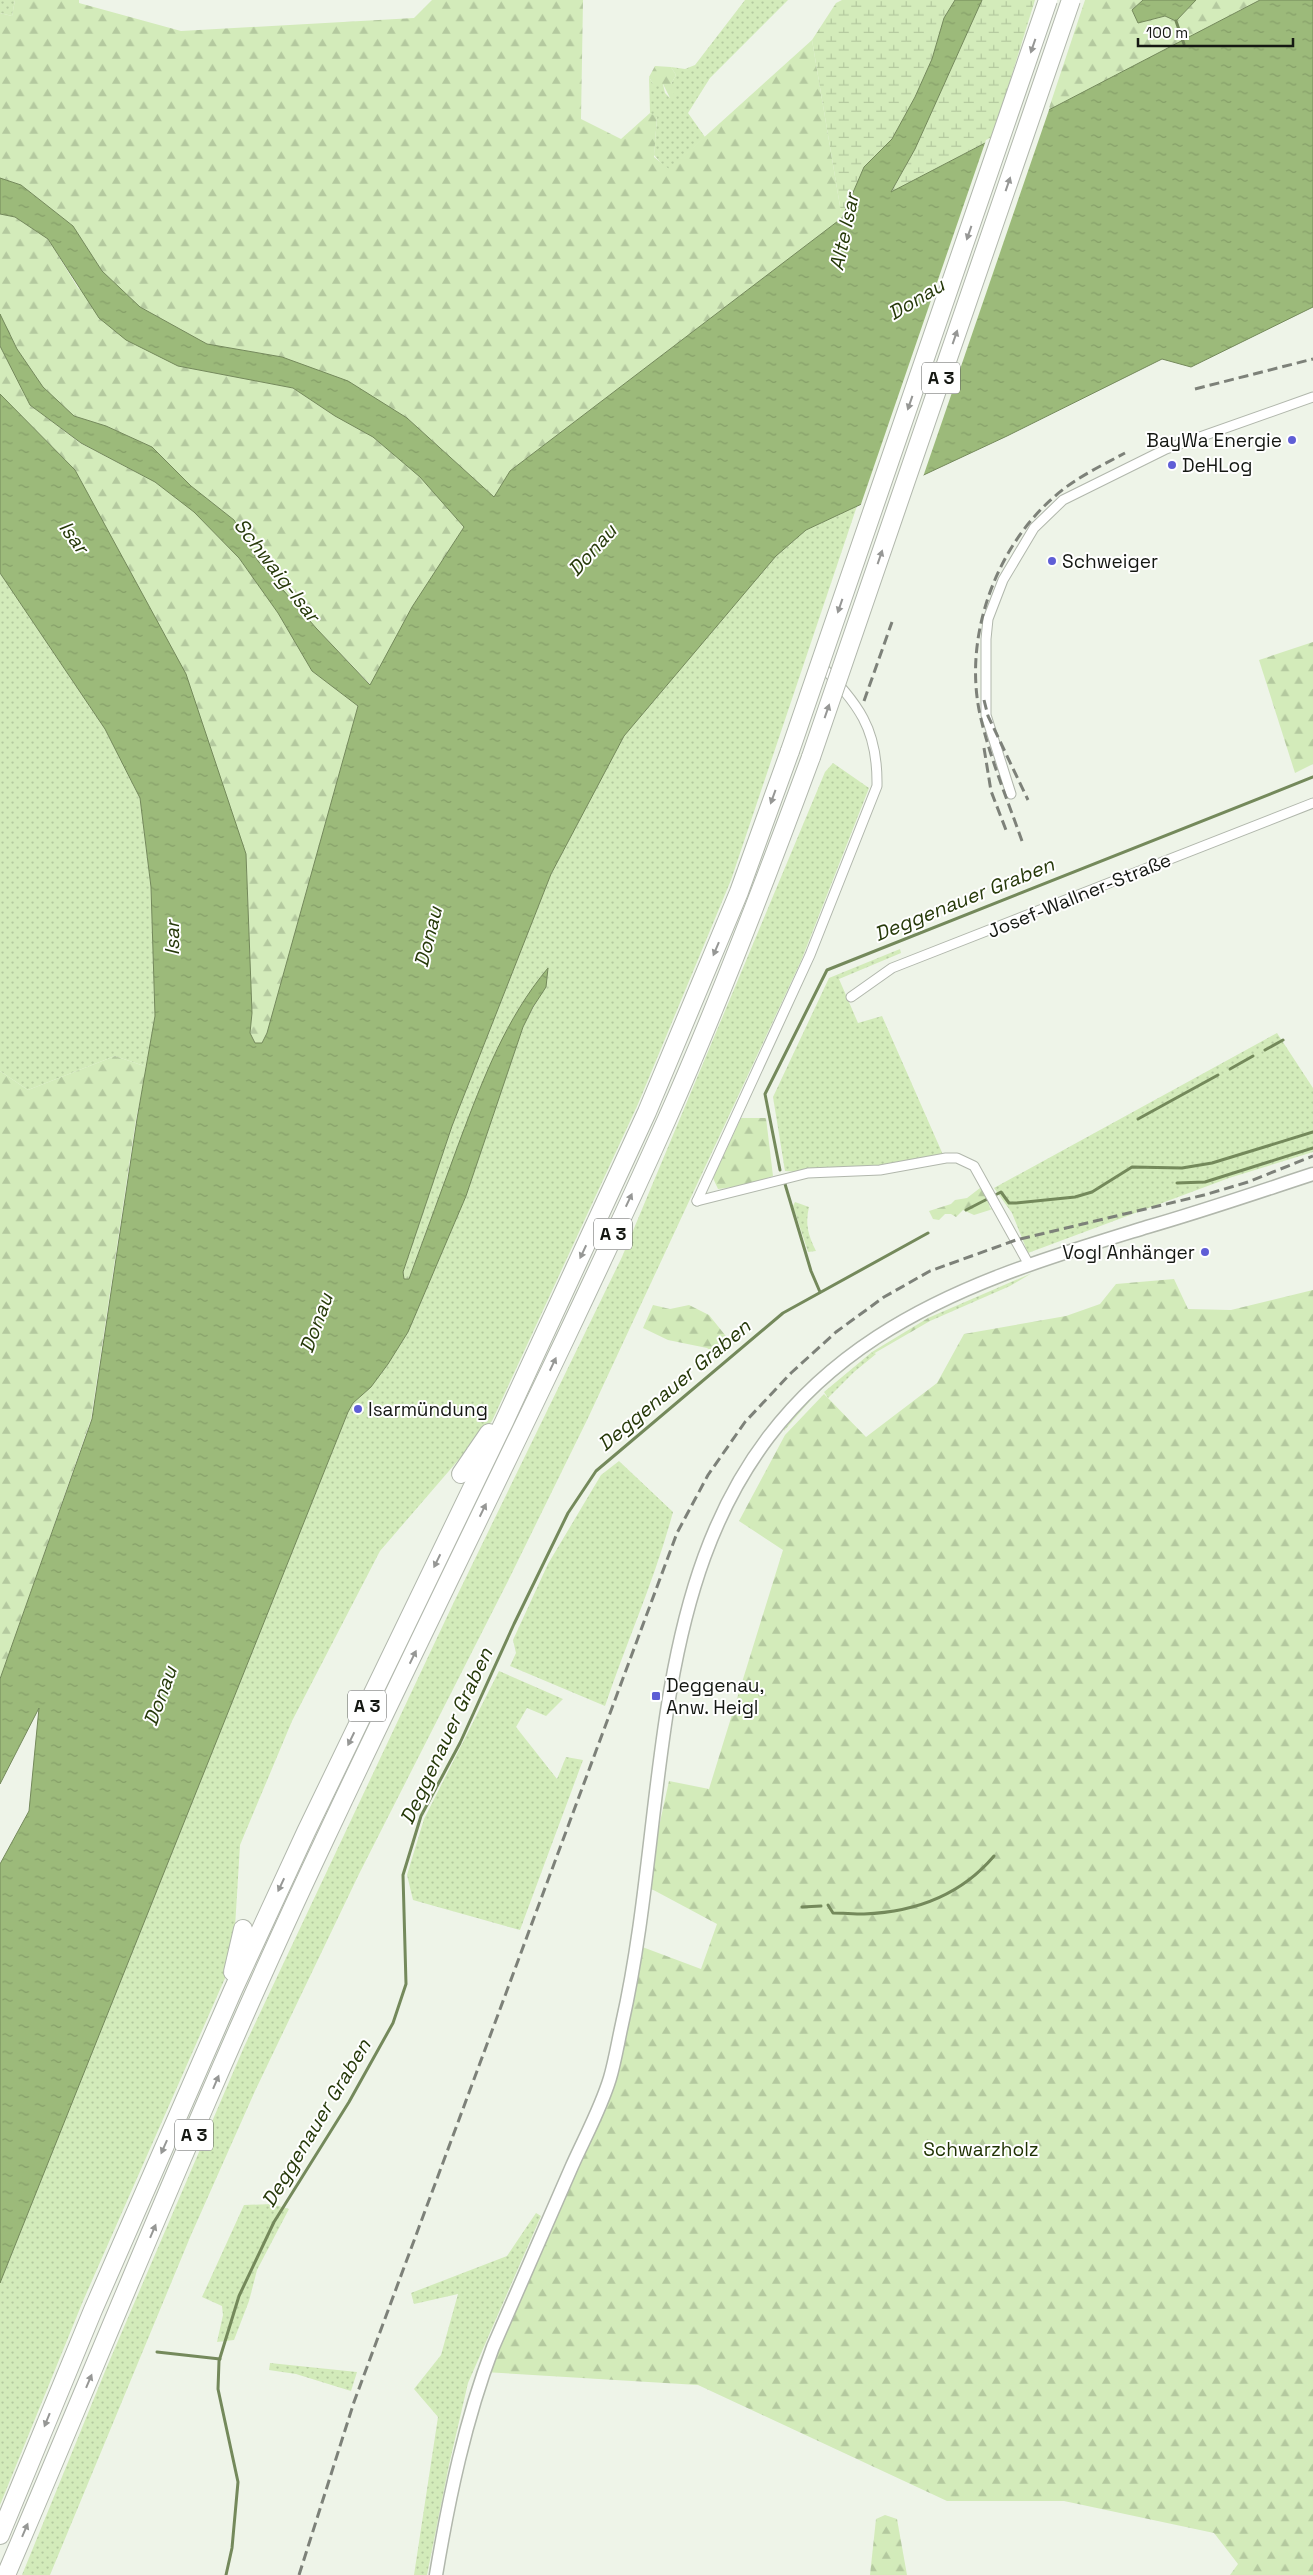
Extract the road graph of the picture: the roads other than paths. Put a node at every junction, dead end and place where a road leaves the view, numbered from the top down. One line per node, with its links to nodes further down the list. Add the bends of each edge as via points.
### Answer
1 (1048, 0): 10 (highway, A 3, one-way to 10, bridge, via 740,892 647,1112)
2 (1071, 0): 15 (highway, A 3, one-way to 2, bridge, via 259,1982 667,1119 760,895 811,757)
3 (1313, 397): 5 (street, via 1166,449 1063,500 1034,528 1003,580 988,619 986,639 986,715)
4 (814, 658): 9 (street, via 848,695 864,719 874,744 877,786 810,955 697,1201 808,1173 900,1168 958,1158 974,1166)
5 (1011, 794)
6 (1313, 802): 7 (street, Josef-Wallner-Straße, via 892,968)
7 (851, 997)
8 (1313, 1174): 9 (main road, via 1233,1202)
9 (1028, 1263): 16 (main road, via 925,1308 841,1363 794,1403 762,1442 722,1511 696,1574 676,1649 637,1945 610,2080 480,2383 462,2444)
10 (504, 1422): 11 (highway, via 488,1433); 13 (highway, A 3, one-way to 13)
11 (461, 1474)
12 (243, 1929): 13 (highway, via 233,1970)
13 (233, 1990): 14 (highway, A 3, one-way to 14, via 92,2310)
14 (0, 2535)
15 (6, 2575)
16 (436, 2575)

